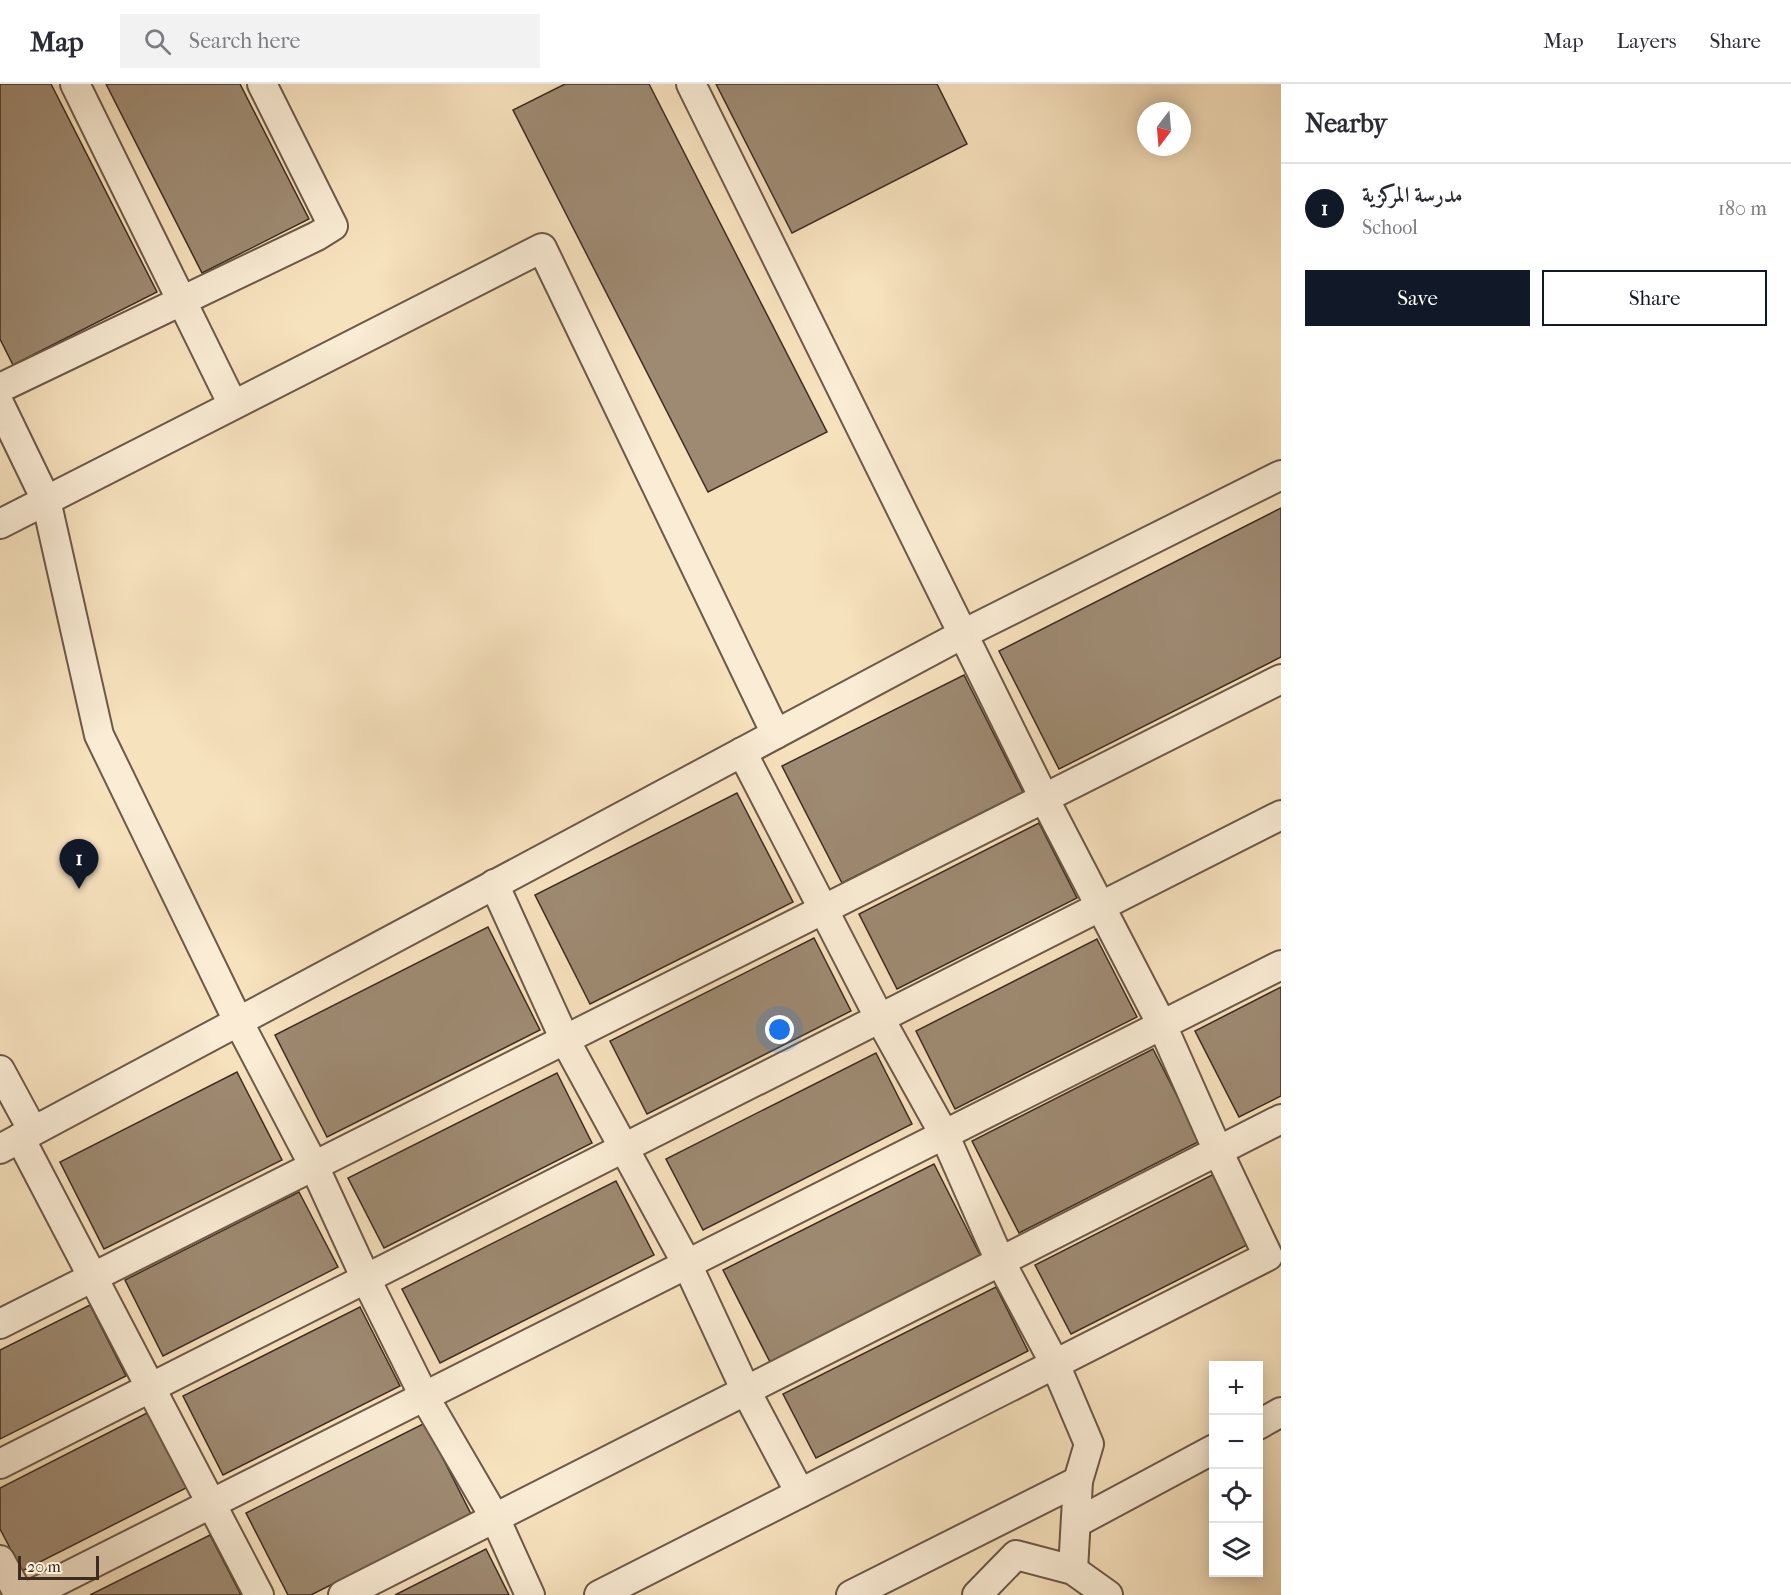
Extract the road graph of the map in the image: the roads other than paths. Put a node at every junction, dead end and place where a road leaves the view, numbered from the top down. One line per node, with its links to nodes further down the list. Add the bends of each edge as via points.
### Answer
1 (75, 84): 4 (street)
2 (262, 84): 4 (street, via 333,226)
3 (691, 84): 11 (street)
4 (181, 301): 5 (street); 7 (street)
5 (0, 388)
6 (0, 405): 9 (street)
7 (233, 405): 9 (street); 13 (street, via 542,248)
8 (1281, 475): 11 (street)
9 (46, 500): 10 (street); 22 (street, via 99,735)
10 (0, 524)
11 (963, 634): 13 (street); 15 (street)
12 (1281, 678): 15 (street)
13 (776, 734): 14 (street)
14 (742, 752): 17 (street); 19 (street)
15 (1044, 798): 18 (street); 19 (street)
16 (1281, 816): 18 (street)
17 (494, 884): 22 (street); 24 (street)
18 (1100, 907): 21 (street); 23 (street)
19 (823, 909): 21 (street); 24 (street)
20 (1281, 965): 23 (street)
21 (880, 1019): 27 (street); 29 (street)
22 (238, 1021): 28 (street); 31 (street)
23 (1162, 1025): 27 (street); 30 (street)
24 (565, 1040): 29 (street); 31 (street)
25 (0, 1070): 28 (street)
26 (1281, 1119): 30 (street)
27 (944, 1134): 32 (street); 33 (street)
28 (18, 1139): 35 (street)
29 (624, 1148): 33 (street); 36 (street)
30 (1218, 1151): 32 (street); 34 (street)
31 (314, 1166): 35 (street); 36 (street)
32 (1000, 1262): 38 (street); 40 (street)
33 (687, 1264): 40 (street); 41 (street)
34 (1274, 1264): 38 (street)
35 (94, 1277): 37 (street); 39 (street)
36 (366, 1279): 39 (street); 41 (street)
37 (0, 1324)
38 (1055, 1364): 46 (street, via 1089,1444); 47 (street)
39 (151, 1388): 45 (street); 48 (street)
40 (746, 1390): 47 (street); 49 (street)
41 (424, 1396): 48 (street); 49 (street)
42 (1281, 1412): 43 (street)
43 (1263, 1422)
44 (1209, 1452): 50 (street)
45 (0, 1464)
46 (1078, 1481): 50 (street); 59 (street)
47 (800, 1493): 58 (street)
48 (212, 1503): 54 (street); 55 (street)
49 (495, 1518): 56 (street); 57 (street)
50 (1076, 1523): 52 (street)
51 (0, 1560): 53 (street)
52 (1073, 1570): 60 (street, via 1016,1555); 61 (street)
53 (19, 1595)
54 (30, 1595)
55 (259, 1595)
56 (343, 1595)
57 (530, 1595)
58 (599, 1595)
59 (851, 1595)
60 (977, 1595)
61 (1108, 1595)

